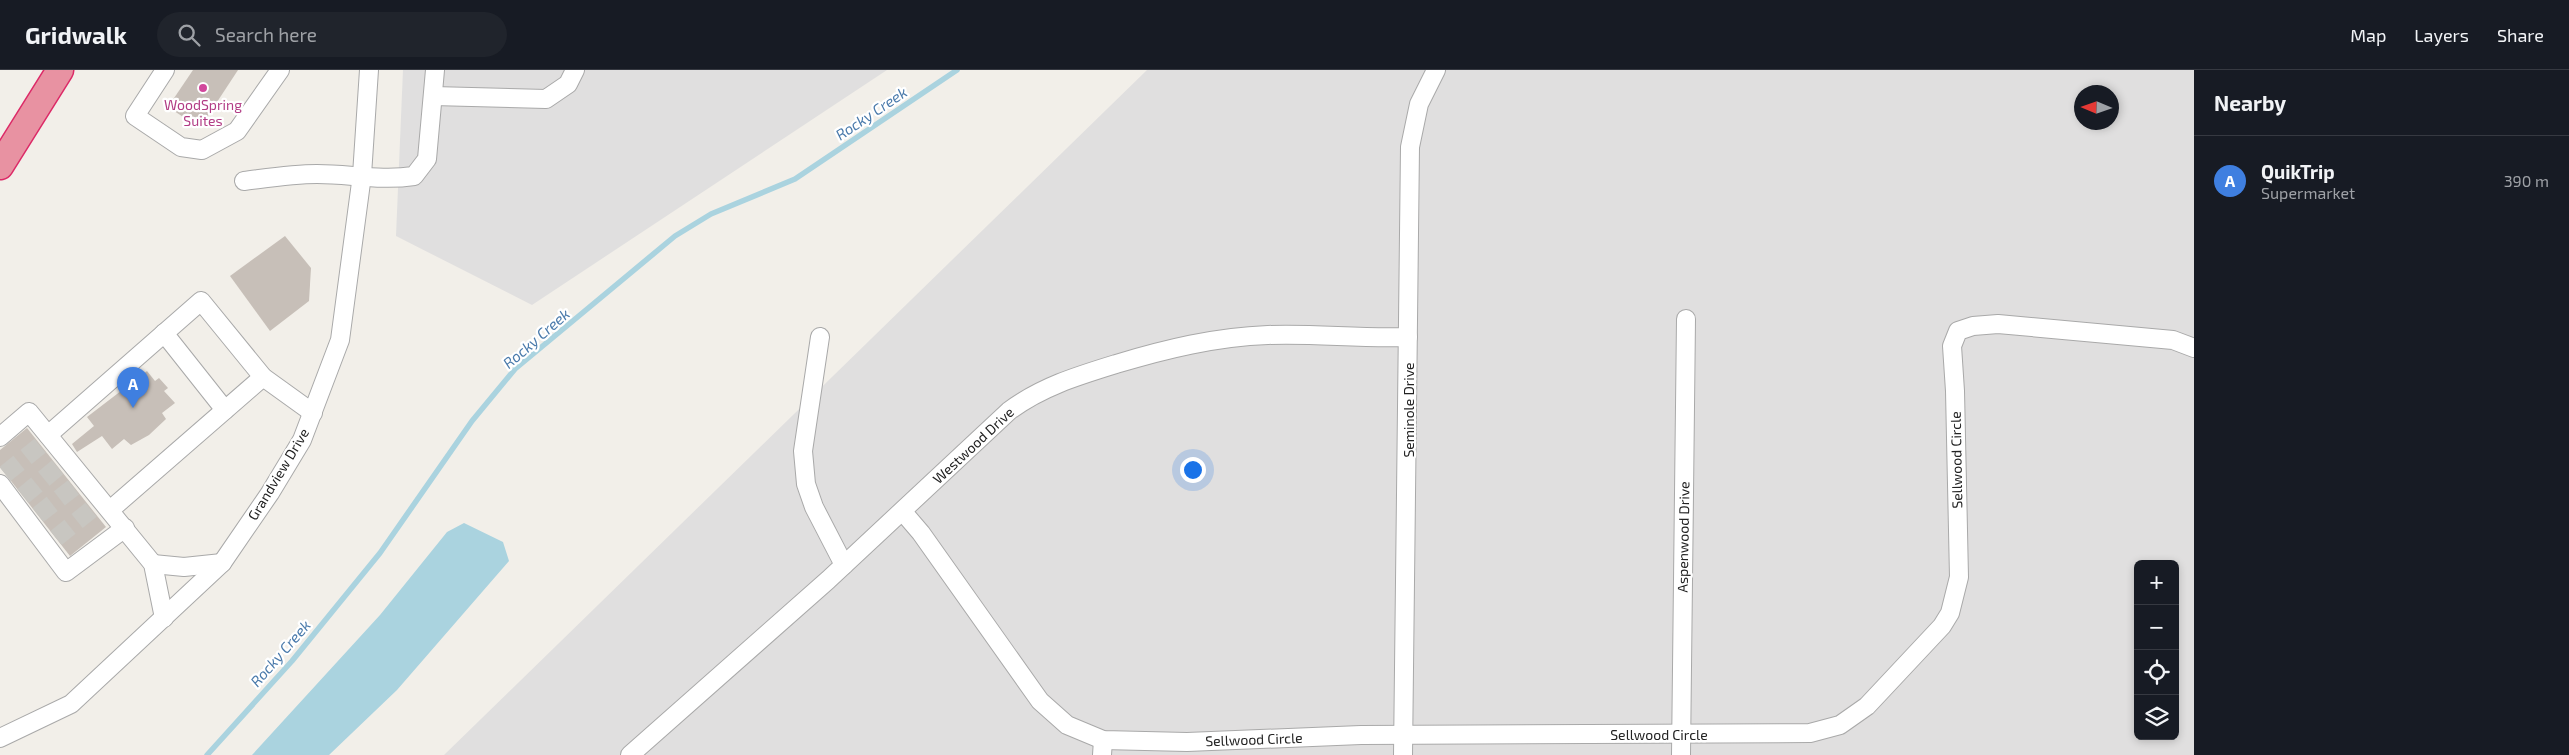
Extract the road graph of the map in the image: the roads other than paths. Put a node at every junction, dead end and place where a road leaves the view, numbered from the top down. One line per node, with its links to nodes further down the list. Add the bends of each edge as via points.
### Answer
1 (60, 70): 9 (highway)
2 (165, 70): 3 (street, via 135,116 181,147 202,150 237,131)
3 (280, 70)
4 (369, 70): 10 (street, Grandview Drive)
5 (435, 70): 8 (street)
6 (575, 70): 8 (street, via 568,84 546,99)
7 (1436, 70): 14 (street, Seminole Drive, via 1419,104 1410,147)
8 (433, 96): 10 (street, via 427,159 414,176 388,180)
9 (0, 166)
10 (362, 176): 11 (street, via 317,174); 19 (street, Grandview Drive, via 340,340)
11 (244, 181)
12 (1686, 319): 30 (street, Aspenwood Drive)
13 (164, 333): 17 (street, via 201,301); 18 (street); 21 (street)
14 (1408, 336): 24 (street, Westwood Drive, via 1222,338 1168,348 1068,379 1037,392 1009,411); 31 (street, Seminole Drive)
15 (820, 337): 28 (street, via 803,451 806,484 814,507)
16 (2194, 348): 30 (street, Sellwood Circle, via 2173,340 1998,324 1973,326 1958,332 1952,346 1959,577 1950,613 1942,626 1867,706 1840,725 1810,733)
17 (263, 377): 18 (street); 19 (street)
18 (225, 410): 23 (street)
19 (313, 413): 26 (street, Grandview Drive, via 302,440 270,493)
20 (0, 437): 21 (street, via 29,412)
21 (46, 439): 23 (street)
22 (2, 478): 25 (street, via 51,542 66,572)
23 (101, 506): 25 (street)
24 (902, 512): 28 (street, Westwood Drive); 33 (street, Sellwood Circle, via 921,533 1040,700 1067,724)
25 (125, 528): 27 (street)
26 (222, 563): 27 (street, via 184,567); 29 (street, Grandview Drive)
27 (153, 564): 29 (street)
28 (844, 565): 34 (street, Westwood Drive)
29 (164, 618): 32 (street, Grandview Drive, via 71,704)
30 (1681, 734): 31 (street, Sellwood Circle); 36 (street, Aspenwood Drive)
31 (1404, 735): 33 (street, Sellwood Circle); 35 (street, Seminole Drive)
32 (0, 738)
33 (1103, 747)
34 (630, 755)
35 (1403, 755)
36 (1681, 755)

